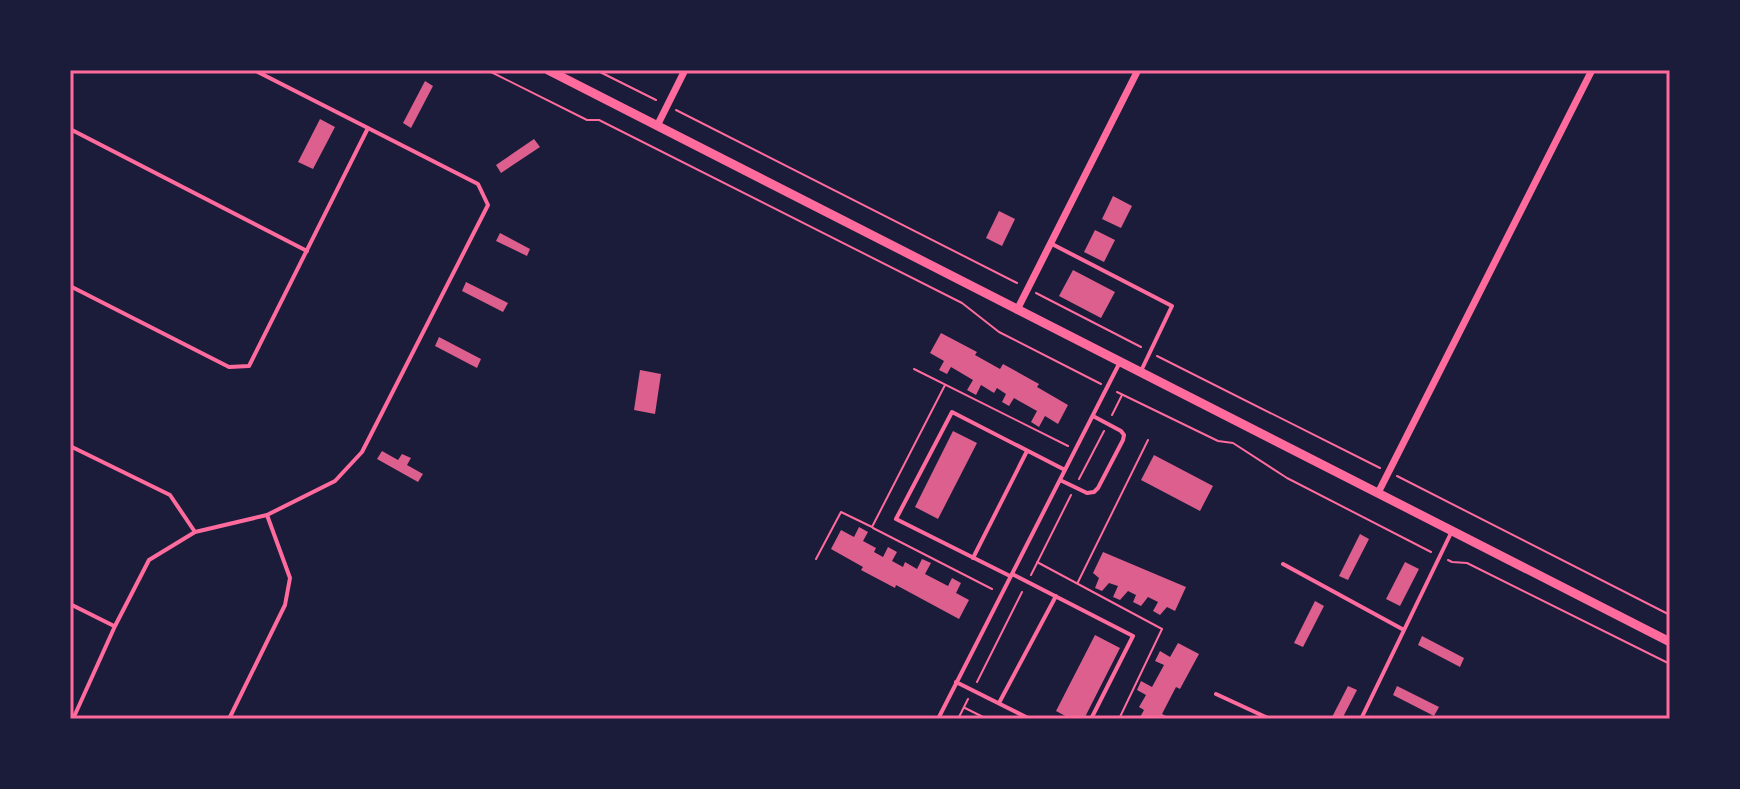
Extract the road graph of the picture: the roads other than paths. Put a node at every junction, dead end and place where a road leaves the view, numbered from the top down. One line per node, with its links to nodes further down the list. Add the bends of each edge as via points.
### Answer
1 (254, 70): 7 (lane)
2 (548, 70): 6 (street)
3 (685, 70): 6 (street)
4 (1138, 70): 9 (street)
5 (1592, 70): 20 (street)
6 (657, 126): 12 (street)
7 (368, 128): 10 (lane); 21 (lane, via 478,184 488,205 362,452 335,481)
8 (70, 129): 10 (lane)
9 (1050, 243): 12 (street); 14 (lane, via 1172,306)
10 (307, 251): 11 (lane, via 249,366 229,367)
11 (70, 286)
12 (1017, 310): 13 (street)
13 (1120, 362): 14 (street); 15 (lane)
14 (1140, 372): 20 (street)
15 (1093, 416): 18 (lane); 19 (lane, via 1124,435 1103,480 1087,493)
16 (70, 446): 23 (lane, via 170,495)
17 (1027, 451): 18 (lane); 24 (lane); 24 (lane, via 952,412 896,519)
18 (1065, 470): 19 (lane)
19 (1060, 480): 26 (lane)
20 (1378, 493): 22 (street)
21 (267, 515): 23 (lane); 36 (lane, via 290,578 285,605)
22 (1452, 531): 30 (lane); 31 (street)
23 (195, 532): 29 (lane, via 149,560)
24 (973, 558): 26 (lane)
25 (1283, 564): 30 (lane)
26 (1011, 575): 27 (lane); 32 (lane)
27 (1056, 596): 34 (lane); 39 (lane, via 1133,636)
28 (70, 604): 29 (lane)
29 (115, 626): 35 (lane)
30 (1404, 630): 41 (lane)
31 (1670, 642)
32 (956, 682): 34 (lane); 37 (lane)
33 (1216, 694): 40 (lane)
34 (999, 703): 38 (lane)
35 (73, 719)
36 (229, 719)
37 (938, 719)
38 (1030, 719)
39 (1091, 719)
40 (1270, 719)
41 (1361, 719)

